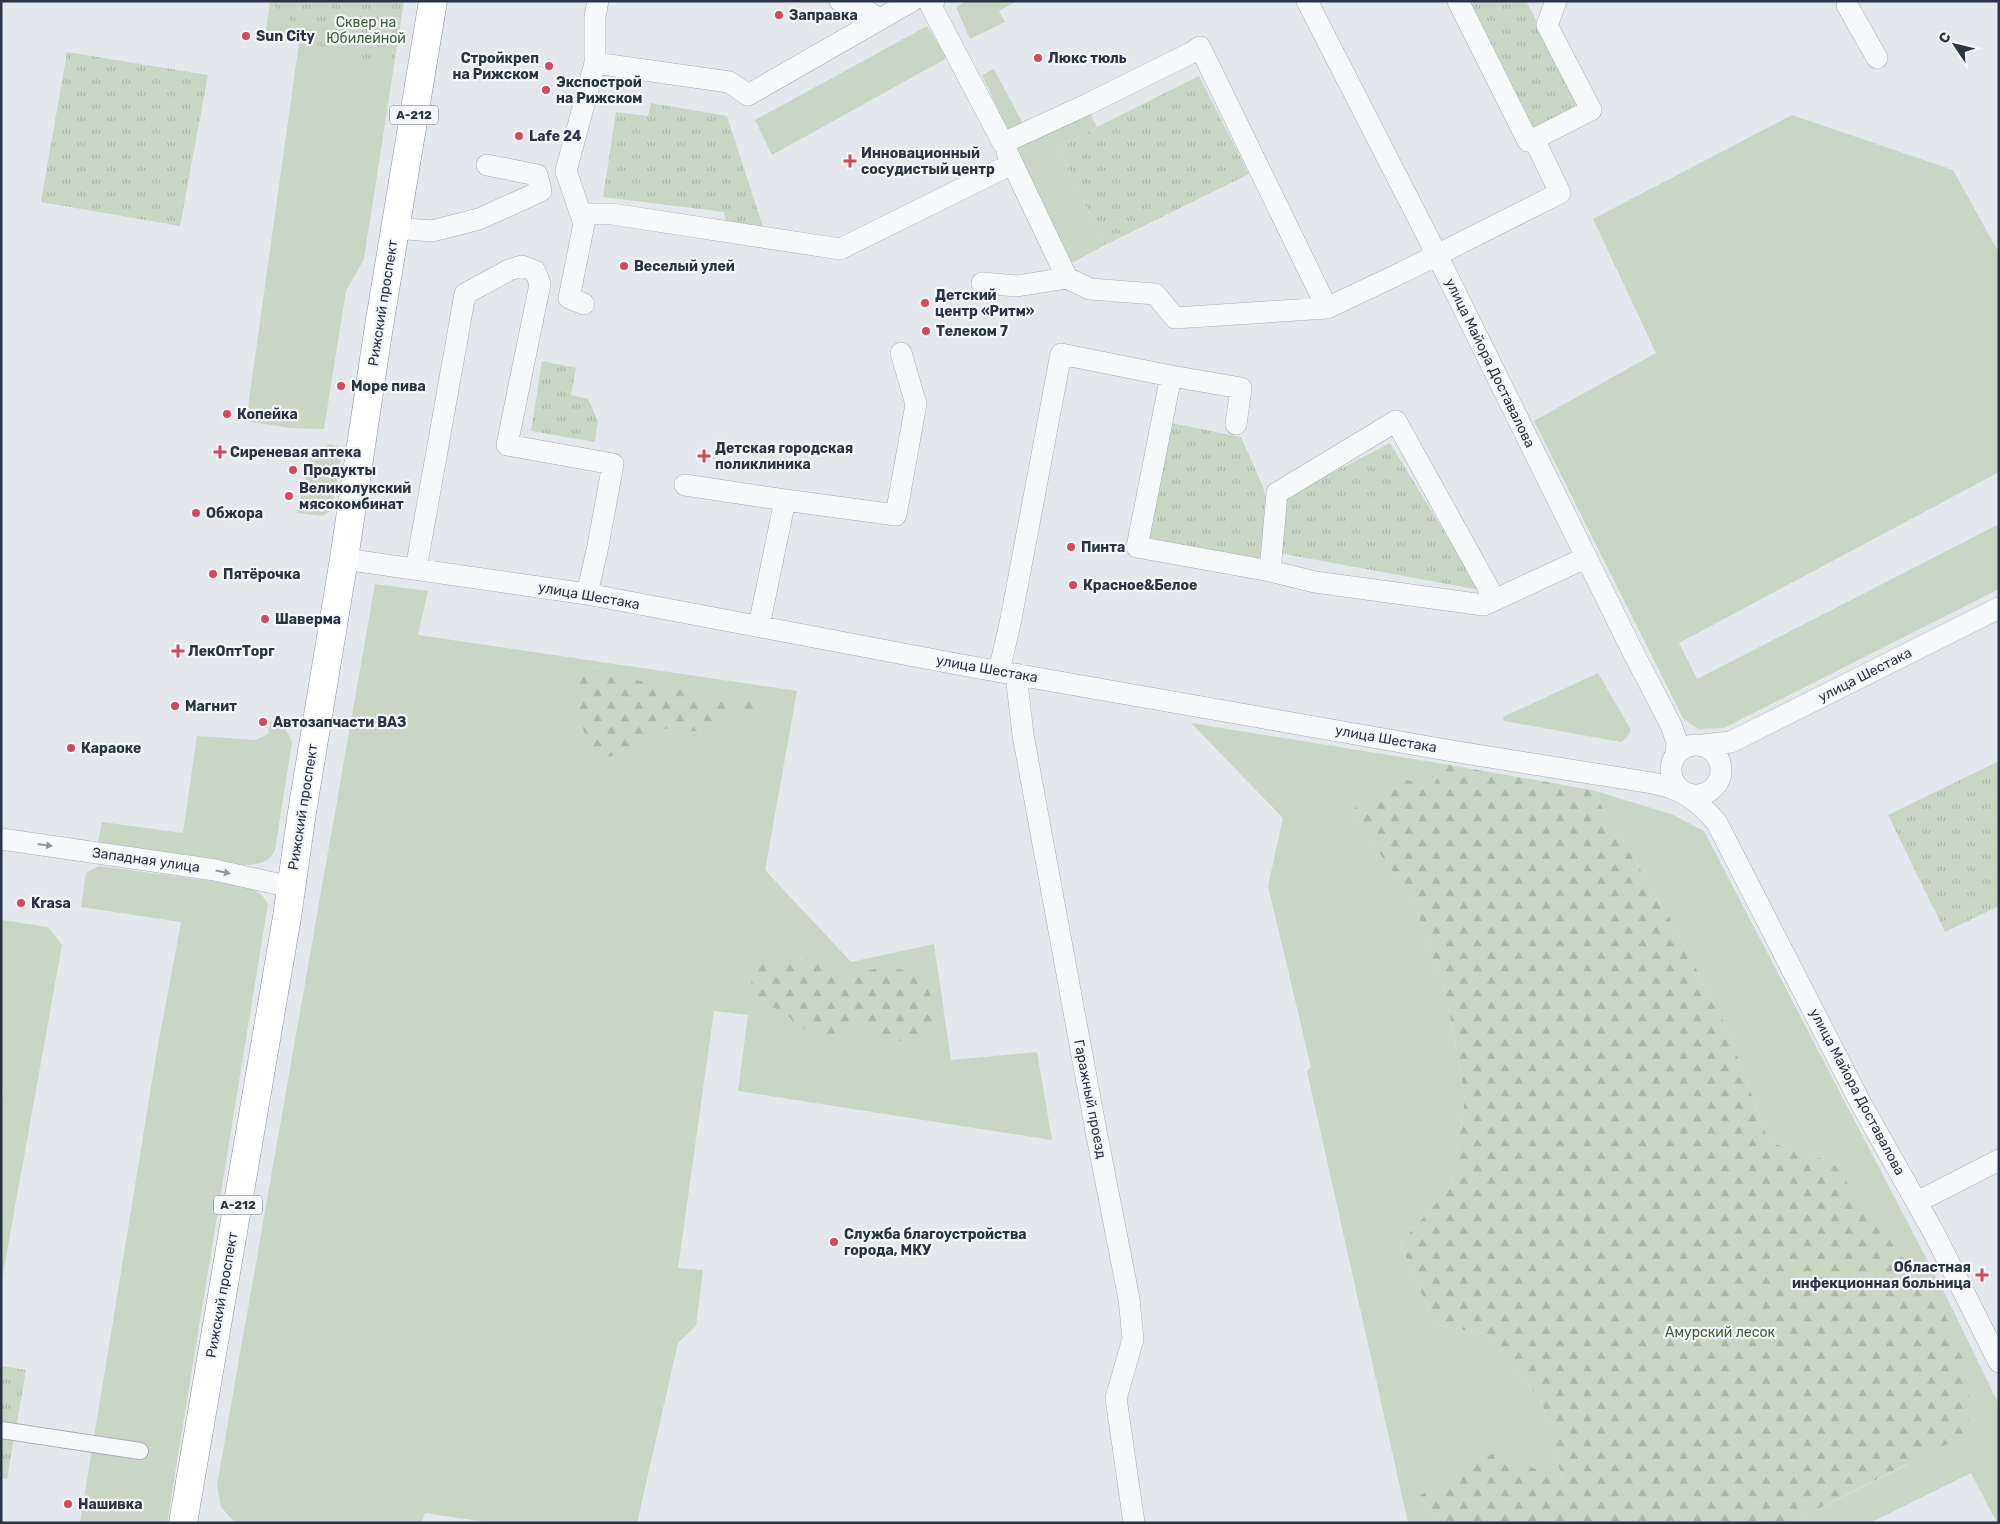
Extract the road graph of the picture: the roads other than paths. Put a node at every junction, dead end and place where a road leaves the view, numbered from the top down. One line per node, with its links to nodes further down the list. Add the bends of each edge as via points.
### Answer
1 (433, 1): 18 (highway, Рижский проспект / А-212)
2 (598, 1): 12 (street)
3 (840, 1): 10 (street, via 852,3)
4 (912, 1): 10 (street)
5 (934, 1): 14 (street, via 931,6)
6 (1308, 1): 19 (street, улица Майора Доставалова)
7 (1458, 1): 13 (street, via 1528,141)
8 (1556, 1): 13 (street, via 1547,25 1592,110)
9 (1843, 3): 11 (street)
10 (880, 19): 12 (street, via 748,95 729,82)
11 (1877, 58)
12 (595, 63): 17 (street, via 566,171)
13 (1534, 139): 19 (street, via 1560,192)
14 (1003, 143): 15 (street); 23 (street, via 1200,47)
15 (1012, 164): 17 (street, via 840,249 612,214); 20 (street)
16 (487, 165): 18 (street, via 537,175 541,191 469,222 432,231)
17 (581, 214): 22 (street, via 584,224 569,298)
18 (395, 228): 29 (highway, Рижский проспект / А-212)
19 (1437, 255): 23 (street); 30 (street, улица Майора Доставалова)
20 (1067, 278): 21 (street, via 1017,286); 23 (street, via 1090,289 1156,294 1175,318)
21 (982, 283)
22 (584, 304)
23 (1327, 308)
24 (901, 353): 28 (street, via 916,404 896,516)
25 (1171, 376): 26 (street, via 1241,388); 32 (street, via 1137,548); 37 (street, Гаражный проезд, via 1061,354 1010,624)
26 (1236, 424)
27 (685, 485): 28 (street)
28 (785, 500): 36 (street)
29 (344, 558): 31 (street, улица Шестака); 46 (highway, Рижский проспект / А-212)
30 (1586, 558): 34 (street); 39 (street, улица Майора Доставалова, via 1677,742)
31 (416, 568): 33 (street, улица Шестака); 33 (street, via 465,294 522,266 535,271 540,284 507,445 612,464)
32 (1270, 571): 34 (street, via 1315,582 1484,605); 34 (street, via 1277,493 1396,421)
33 (587, 594): 36 (street, улица Шестака)
34 (1495, 600)
35 (1999, 608): 38 (street, улица Шестака)
36 (759, 626): 37 (street, улица Шестака)
37 (1008, 673): 41 (street, улица Шестака); 53 (street, Гаражный проезд, via 1023,735 1129,1299 1133,1339 1116,1398)
38 (1731, 742): 39 (street, улица Шестака); 40 (street)
39 (1686, 752): 40 (street, via 1716,754); 41 (street, улица Шестака, via 1662,772); 43 (street, via 1671,773 1673,782)
40 (1720, 760): 42 (street, via 1721,778)
41 (1630, 780): 43 (street, улица Шестака, via 1667,786)
42 (1717, 786): 43 (street, via 1702,795); 44 (street, улица Майора Доставалова, via 1714,799)
43 (1685, 794): 44 (street, улица Майора Доставалова, via 1704,807)
44 (1717, 823): 48 (street, улица Майора Доставалова, via 1860,1102)
45 (1, 839): 46 (street, Западная улица, one-way to 46, via 215,870)
46 (291, 887): 52 (highway, Рижский проспект / А-212)
47 (1999, 1160): 48 (street)
48 (1917, 1202): 49 (street, улица Майора Доставалова)
49 (1999, 1362)
50 (1, 1430): 51 (street)
51 (140, 1451)
52 (183, 1523)
53 (1134, 1523)

